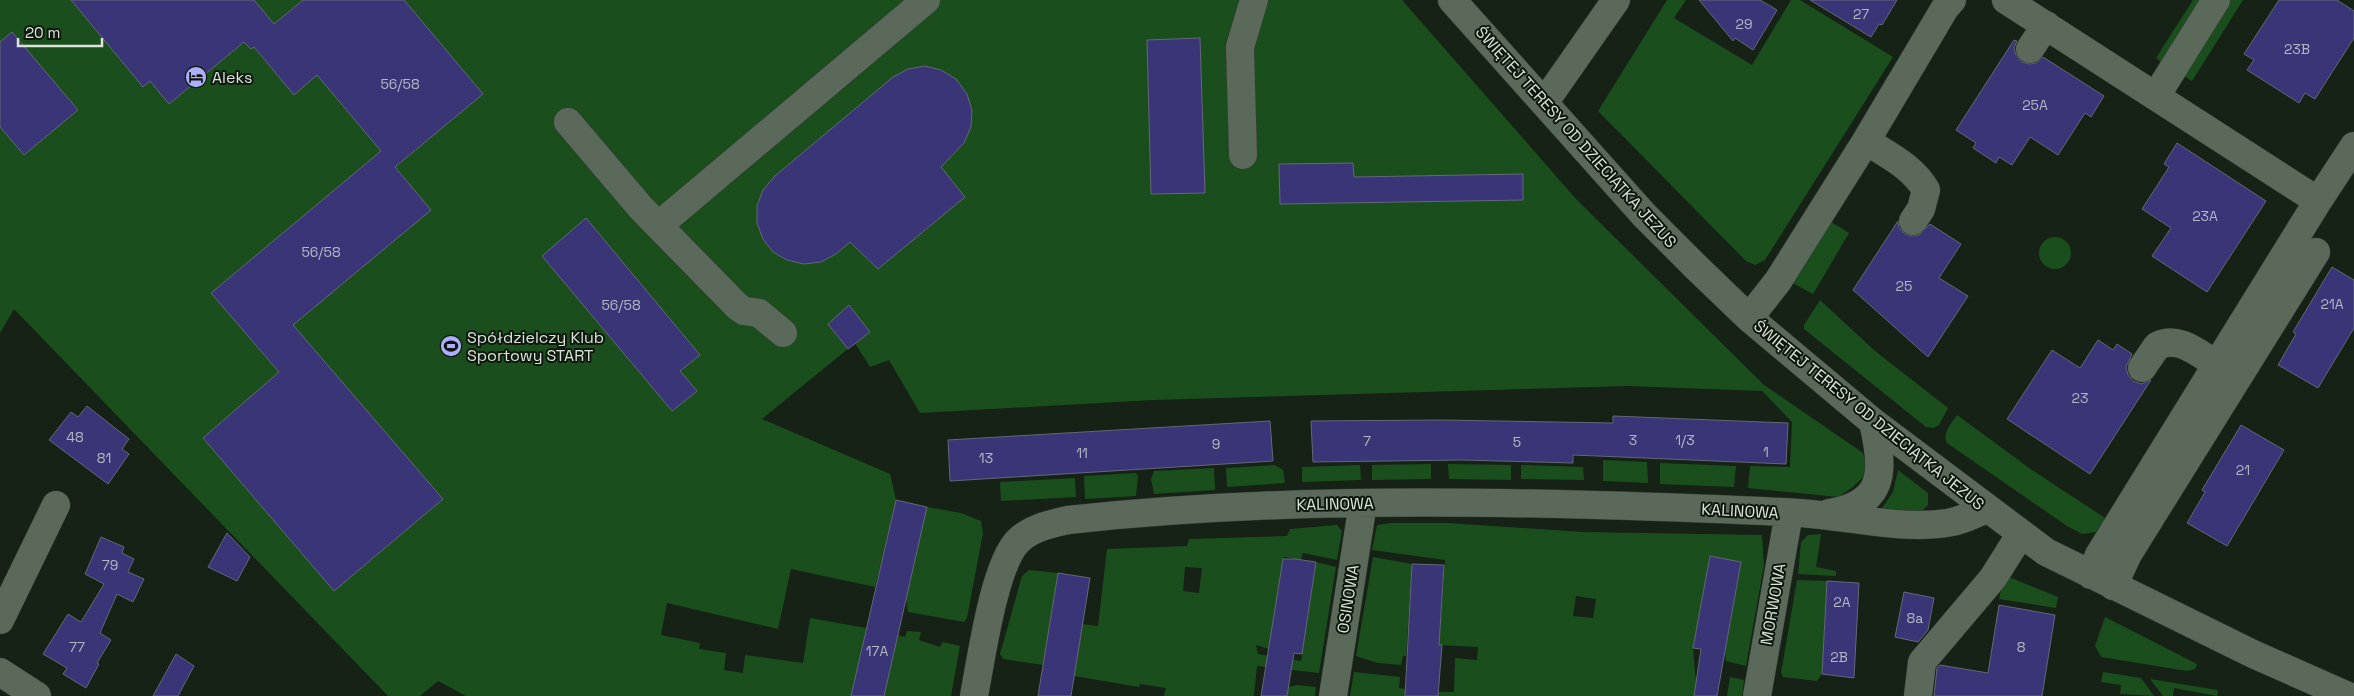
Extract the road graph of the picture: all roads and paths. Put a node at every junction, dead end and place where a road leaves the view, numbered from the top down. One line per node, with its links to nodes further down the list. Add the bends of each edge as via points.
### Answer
1 (926, 0): 18 (street)
2 (1254, 0): 15 (street, via 1240,47)
3 (1452, 0): 11 (street, ŚWIĘTEJ TERESY OD DZIECIĄTKA JEZUS)
4 (1616, 0): 11 (street)
5 (1952, 0): 13 (street)
6 (2006, 0): 8 (street)
7 (2216, 0): 10 (street)
8 (2046, 25): 9 (street); 10 (street)
9 (2030, 49)
10 (2156, 96): 16 (street)
11 (1544, 103): 20 (street, ŚWIĘTEJ TERESY OD DZIECIĄTKA JEZUS, via 1645,216)
12 (568, 122): 18 (street)
13 (1866, 141): 17 (street, via 1920,178 1926,190 1921,209); 20 (street, via 1778,281)
14 (2354, 146): 16 (street)
15 (1243, 155)
16 (2318, 201): 22 (street)
17 (1913, 221)
18 (659, 225): 21 (street, via 738,306 759,313)
19 (2316, 252): 31 (street, via 2128,554)
20 (1748, 318): 24 (street, ŚWIĘTEJ TERESY OD DZIECIĄTKA JEZUS)
21 (783, 333)
22 (2216, 364): 23 (street, via 2173,342 2157,346); 31 (street, via 2099,554)
23 (2142, 368)
24 (1873, 422): 27 (street, ŚWIĘTEJ TERESY OD DZIECIĄTKA JEZUS); 29 (street, KALINOWA, via 1881,462 1875,487 1861,502 1839,512)
25 (1363, 503): 28 (street, KALINOWA, via 1596,505); 35 (street, KALINOWA, via 1295,504 1099,517 1068,520 1030,532 1010,551 997,586); 36 (street, OSINOWA)
26 (56, 505): 32 (street)
27 (1986, 509): 29 (street, KALINOWA, via 1965,519 1931,524); 30 (street, ŚWIĘTEJ TERESY OD DZIECIĄTKA JEZUS)
28 (1789, 513): 29 (street, KALINOWA); 37 (street, MORWOWA)
29 (1820, 515)
30 (2020, 535): 31 (street, ŚWIĘTEJ TERESY OD DZIECIĄTKA JEZUS); 38 (street, via 1993,578 1922,662)
31 (2102, 580): 39 (street, ŚWIĘTEJ TERESY OD DZIECIĄTKA JEZUS, via 2253,654)
32 (0, 620)
33 (0, 672): 34 (street)
34 (37, 696)
35 (974, 696)
36 (1333, 696)
37 (1757, 696)
38 (1918, 696)
39 (2348, 696)

